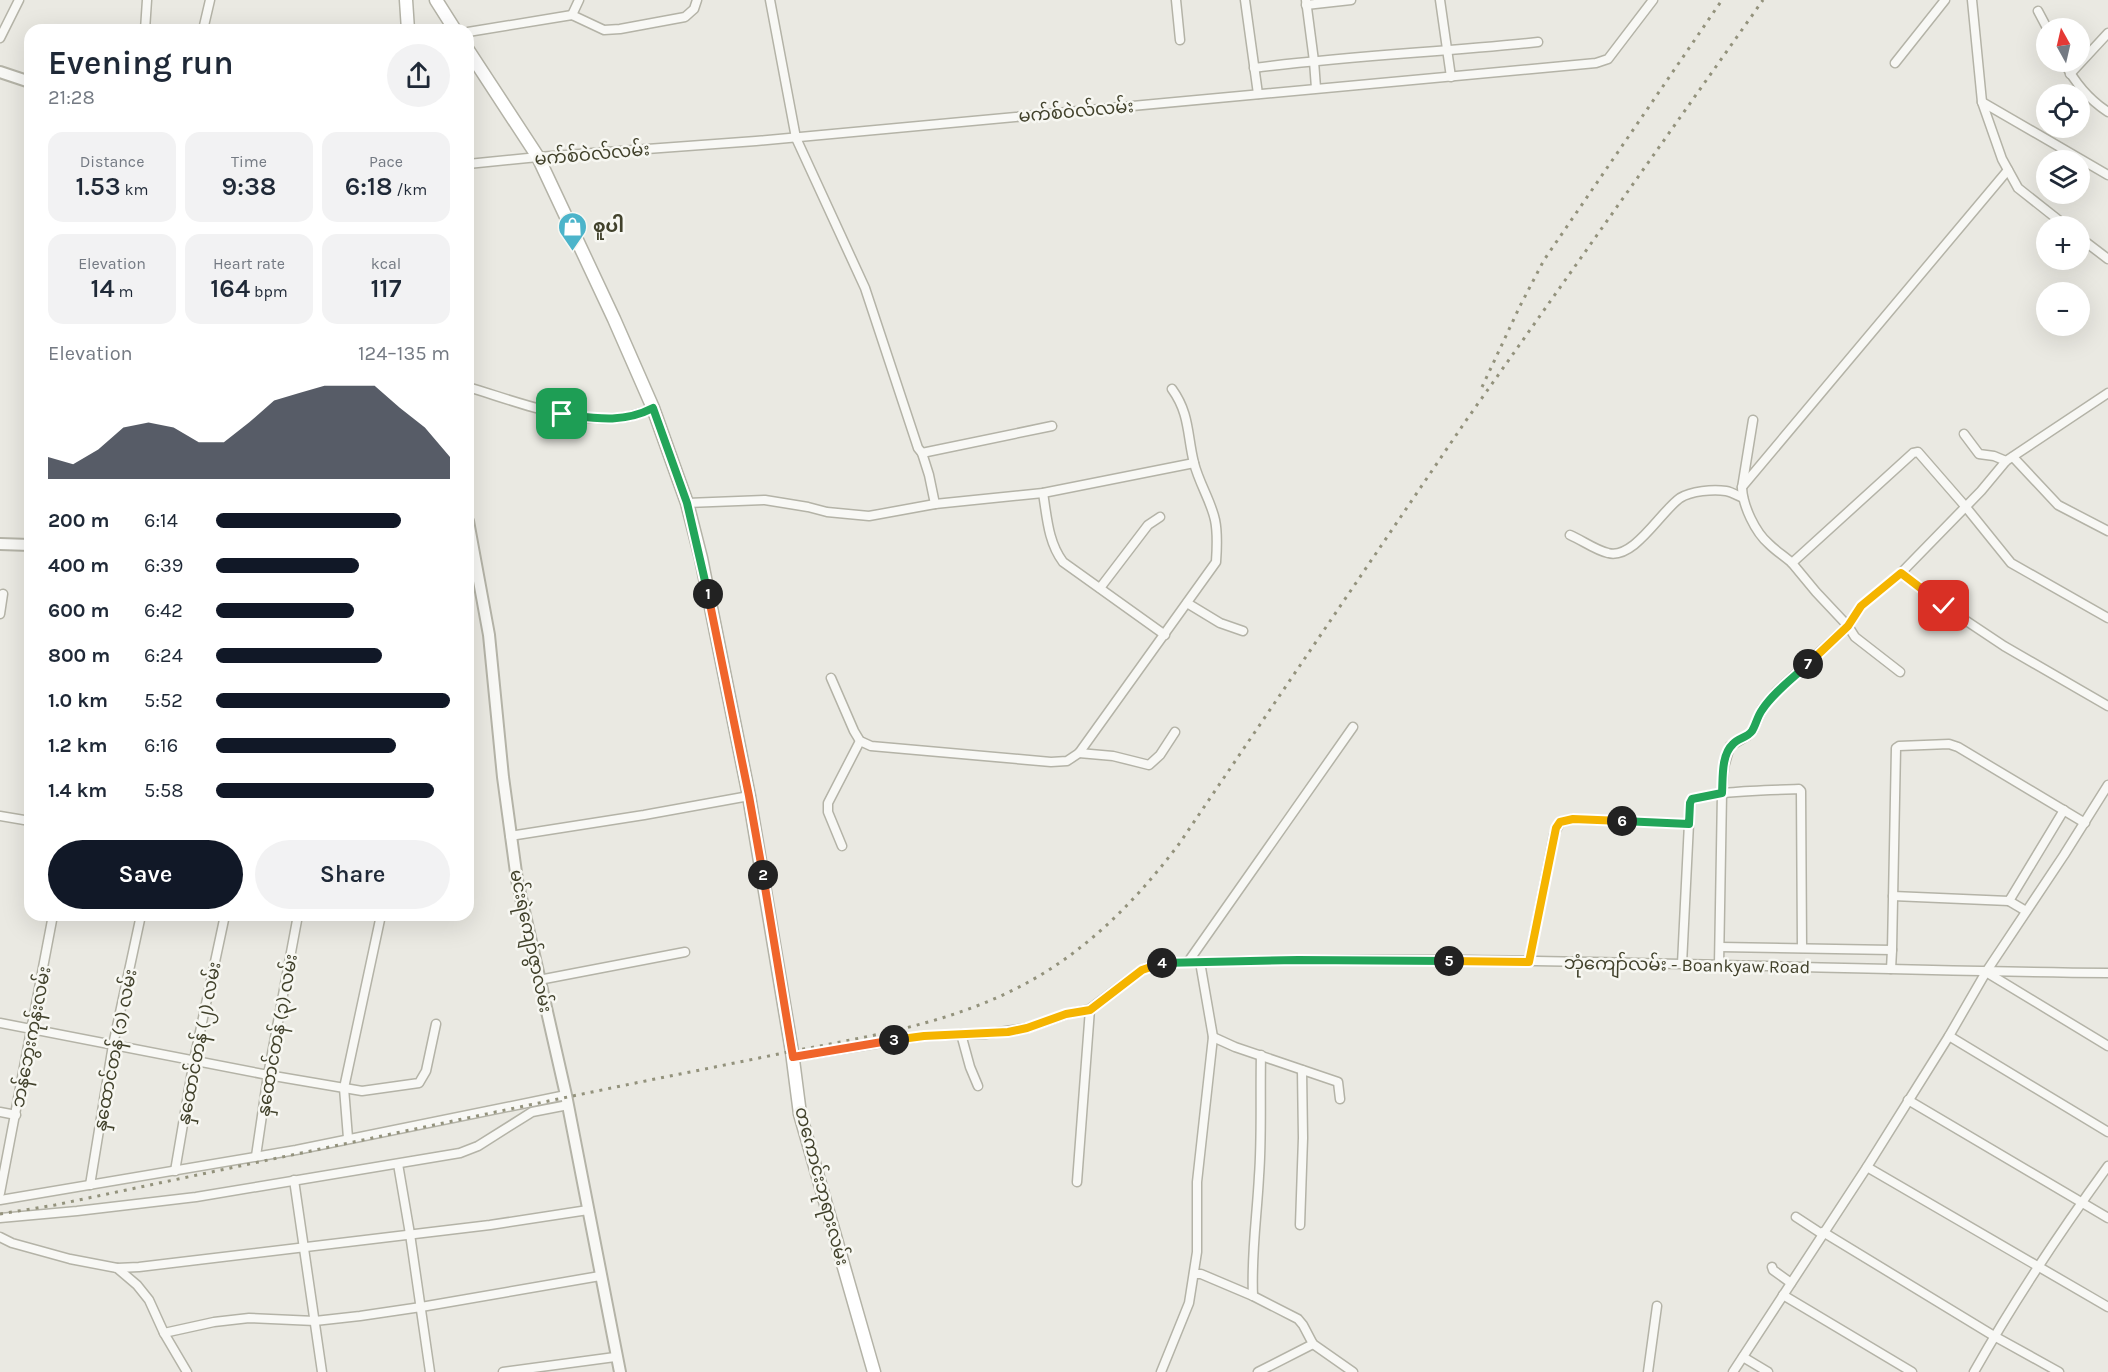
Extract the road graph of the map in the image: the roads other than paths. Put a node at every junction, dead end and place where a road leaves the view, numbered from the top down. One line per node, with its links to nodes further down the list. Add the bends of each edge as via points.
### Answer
1 (19, 0): 26 (street)
2 (147, 0): 20 (street)
3 (210, 0): 21 (street)
4 (406, 0): 22 (main road)
5 (436, 0): 23 (main road)
6 (579, 0): 18 (street)
7 (697, 0): 18 (street, via 685,17 620,29 604,30)
8 (770, 0): 42 (street)
9 (1176, 0): 27 (street)
10 (1245, 0): 33 (street)
11 (1351, 0): 16 (street)
12 (1440, 0): 29 (street)
13 (1653, 0): 36 (street, မက်စ်ဝဲလ်လမ်း, via 1603,62)
14 (1945, 0): 32 (street)
15 (1972, 0): 40 (street)
16 (1306, 2): 31 (street)
17 (2038, 11): 19 (street)
18 (572, 15): 24 (street)
19 (2042, 18)
20 (145, 24)
21 (204, 24)
22 (408, 24)
23 (451, 24)
24 (474, 31)
25 (2108, 33): 35 (street)
26 (0, 38)
27 (1180, 40)
28 (1538, 42): 29 (street)
29 (1448, 51): 31 (street); 36 (street)
30 (474, 59): 43 (main road, တကောင်းဘုရားလမ်း)
31 (1314, 61): 33 (street); 38 (street)
32 (1895, 63)
33 (1254, 68): 39 (street)
34 (0, 72): 37 (street)
35 (2070, 74): 41 (street, via 2093,102)
36 (1451, 77): 38 (street, မက်စ်ဝဲလ်လမ်း)
37 (24, 80)
38 (1316, 88): 39 (street, မက်စ်ဝဲလ်လမ်း)
39 (1258, 94): 42 (street, မက်စ်ဝဲလ်လမ်း)
40 (1982, 102): 45 (street); 46 (street)
41 (2108, 112)
42 (796, 138): 43 (street, မက်စ်ဝဲလ်လမ်း); 57 (street, via 865,288)
43 (538, 157): 44 (street, မက်စ်ဝဲလ်လမ်း); 53 (main road, တကောင်းဘုရားလမ်း)
44 (474, 163)
45 (2008, 170): 47 (street, via 2018,188); 60 (street)
46 (2108, 175)
47 (2053, 216)
48 (2090, 246): 49 (street)
49 (2108, 260)
50 (474, 389): 53 (street, via 562,414 614,420)
51 (1172, 389): 59 (street, via 1183,408)
52 (2108, 393): 58 (street)
53 (653, 408): 63 (main road, တကောင်းဘုရားလမ်း)
54 (1753, 420): 60 (street)
55 (1052, 426): 57 (street)
56 (1964, 434): 58 (street, via 1979,454)
57 (922, 453): 64 (street)
58 (2010, 459): 65 (street); 67 (street, via 2058,505)
59 (1194, 463): 61 (street); 76 (street, via 1215,519 1218,543 1216,562)
60 (1742, 488): 62 (street)
61 (1042, 493): 64 (street); 74 (street, via 1055,551 1063,562)
62 (1743, 498): 68 (street, via 1726,491 1705,491 1681,498 1636,543 1616,554); 72 (street, via 1767,543)
63 (687, 503): 64 (street, via 765,500 869,516); 91 (main road, တကောင်းဘုရားလမ်း)
64 (936, 504)
65 (1965, 506): 72 (street, via 1922,455 1913,453); 73 (street); 78 (street, via 2011,563)
66 (1160, 517): 74 (street, via 1148,525)
67 (2108, 531)
68 (1570, 535)
69 (0, 544): 70 (street)
70 (24, 545)
71 (474, 554): 97 (street, မင်းရဲကျော်ဇွာလမ်း, via 489,635)
72 (1791, 563): 79 (street)
73 (1901, 573): 79 (street, via 1861,606); 84 (street, via 2004,646)
74 (1100, 588): 81 (street)
75 (3, 594): 77 (street)
76 (1187, 603): 80 (street, via 1220,623); 81 (street)
77 (0, 614)
78 (2108, 618)
79 (1848, 626): 82 (street); 90 (street, via 1777,691 1747,736 1730,746)
80 (1243, 631)
81 (1166, 634): 88 (street)
82 (1900, 672)
83 (831, 678): 87 (street)
84 (2108, 706)
85 (1353, 727): 111 (street)
86 (1175, 732): 88 (street, via 1149,765)
87 (860, 741): 88 (street, via 883,748 1051,762 1067,761); 98 (street, via 828,803)
88 (1079, 753)
89 (2108, 785): 95 (street)
90 (1722, 793): 96 (street, via 1692,799); 107 (street); 108 (street, via 1801,791)
91 (749, 796): 97 (street); 130 (main road, တကောင်းဘုရားလမ်း)
92 (2064, 810): 95 (street); 99 (street, via 1959,747 1897,747); 100 (street)
93 (0, 816): 94 (street)
94 (24, 820)
95 (2085, 823): 101 (street)
96 (1689, 824): 113 (street, via 1573,819 1560,822 1554,835); 114 (street)
97 (510, 836): 119 (street, မင်းရဲကျော်ဇွာလမ်း)
98 (842, 846)
99 (1893, 896): 100 (street); 109 (street)
100 (2009, 901): 101 (street)
101 (2026, 911): 117 (street)
102 (52, 921): 123 (street, ဘန်ဘွေးကုန်းလမ်း)
103 (140, 921): 127 (street, နှထောင်တန် (၁) လမ်း)
104 (224, 921): 131 (street, နှထောင်တန် (၂) လမ်း)
105 (297, 921): 133 (street, နှထောင်တန် (၃) လမ်း)
106 (380, 921): 135 (street)
107 (1720, 947): 108 (street); 115 (street)
108 (1802, 948): 109 (street)
109 (1892, 950): 116 (street)
110 (685, 952): 119 (street)
111 (1188, 962): 112 (street, ဘုံကျော်လမ်း - Boankyaw Road); 120 (street, ဘုံကျော်လမ်း - Boankyaw Road, via 1158,963 1142,970)
112 (1200, 962): 113 (street, ဘုံကျော်လမ်း - Boankyaw Road); 126 (street)
113 (1529, 962): 114 (street, ဘုံကျော်လမ်း - Boankyaw Road)
114 (1682, 964): 115 (street, ဘုံကျော်လမ်း - Boankyaw Road)
115 (1719, 965): 116 (street, ဘုံကျော်လမ်း - Boankyaw Road)
116 (1891, 969): 117 (street, ဘုံကျော်လမ်း - Boankyaw Road)
117 (1986, 972): 118 (street, ဘုံကျော်လမ်း - Boankyaw Road); 125 (street); 128 (street)
118 (2108, 973)
119 (539, 980): 137 (street, မင်းရဲကျော်ဇွာလမ်း)
120 (1090, 1010): 124 (street, via 1008,1032); 150 (street)
121 (0, 1023): 123 (street)
122 (436, 1024): 135 (street, via 426,1071 419,1083 362,1091)
123 (32, 1030): 127 (street); 140 (street, ဘန်ဘွေးကုန်းလမ်း)
124 (961, 1034): 130 (street, via 890,1040); 134 (street)
125 (1949, 1036): 138 (street); 141 (street)
126 (1213, 1037): 129 (street); 167 (street, via 1197,1182)
127 (113, 1046): 131 (street); 151 (street, နှထောင်တန် (၁) လမ်း)
128 (2108, 1046)
129 (1261, 1055): 132 (street); 171 (street, via 1261,1146 1253,1237)
130 (793, 1057): 186 (main road, တကောင်းဘုရားလမ်း, via 800,1114)
131 (194, 1060): 133 (street); 148 (street, နှထောင်တန် (၂) လမ်း)
132 (1302, 1070): 136 (street, via 1338,1082); 159 (street)
133 (268, 1075): 135 (street); 143 (street, နှထောင်တန် (၃) လမ်း)
134 (978, 1086)
135 (344, 1088): 142 (street)
136 (1340, 1099)
137 (567, 1100): 142 (street); 145 (street, via 532,1112 460,1153); 155 (street, မင်းရဲကျော်ဇွာလမ်း)
138 (1908, 1100): 147 (street); 154 (street)
139 (0, 1112): 140 (street)
140 (16, 1115): 144 (street, ဘန်ဘွေးကုန်းလမ်း)
141 (2108, 1132)
142 (348, 1138): 143 (street)
143 (256, 1156): 148 (street)
144 (4, 1157): 152 (street, ဘန်ဘွေးကုန်းလမ်း)
145 (398, 1164): 149 (street); 161 (street)
146 (2108, 1166): 154 (street)
147 (1867, 1167): 160 (street); 165 (street)
148 (175, 1171): 151 (street)
149 (294, 1180): 157 (street, via 196,1197); 163 (street)
150 (1077, 1182)
151 (90, 1185): 153 (street)
152 (0, 1193)
153 (0, 1200)
154 (2081, 1203): 158 (street); 165 (street)
155 (588, 1210): 161 (street); 168 (street, မင်းရဲကျော်ဇွာလမ်း)
156 (1796, 1217): 160 (street)
157 (0, 1218)
158 (2108, 1218)
159 (1300, 1225)
160 (1823, 1233): 169 (street); 177 (street)
161 (411, 1234): 163 (street); 173 (street)
162 (0, 1237): 166 (street, via 70,1259)
163 (304, 1246): 166 (street); 175 (street)
164 (1772, 1267): 169 (street)
165 (2040, 1267): 174 (street); 177 (street)
166 (117, 1268): 176 (street, via 149,1300)
167 (1194, 1274): 171 (street); 187 (street, via 1189,1303)
168 (600, 1276): 173 (street); 180 (street, မင်းရဲကျော်ဇွာလမ်း)
169 (1791, 1283): 170 (street)
170 (1783, 1295): 179 (street); 193 (street)
171 (1253, 1296): 178 (street, via 1298,1319)
172 (1657, 1306): 190 (street)
173 (421, 1307): 175 (street); 183 (street)
174 (2108, 1307)
175 (315, 1321): 176 (street, via 249,1318); 182 (street)
176 (164, 1333): 181 (street)
177 (1994, 1336): 194 (street); 195 (street)
178 (1313, 1344): 188 (street); 189 (street)
179 (1743, 1357): 191 (street); 192 (street)
180 (615, 1358): 184 (street); 185 (street, မင်းရဲကျော်ဇွာလမ်း)
181 (187, 1372)
182 (322, 1372)
183 (430, 1372)
184 (503, 1372)
185 (620, 1372)
186 (874, 1372)
187 (1161, 1372)
188 (1258, 1372)
189 (1353, 1372)
190 (1648, 1372)
191 (1733, 1372)
192 (1768, 1372)
193 (1912, 1372)
194 (1974, 1372)
195 (2059, 1372)

